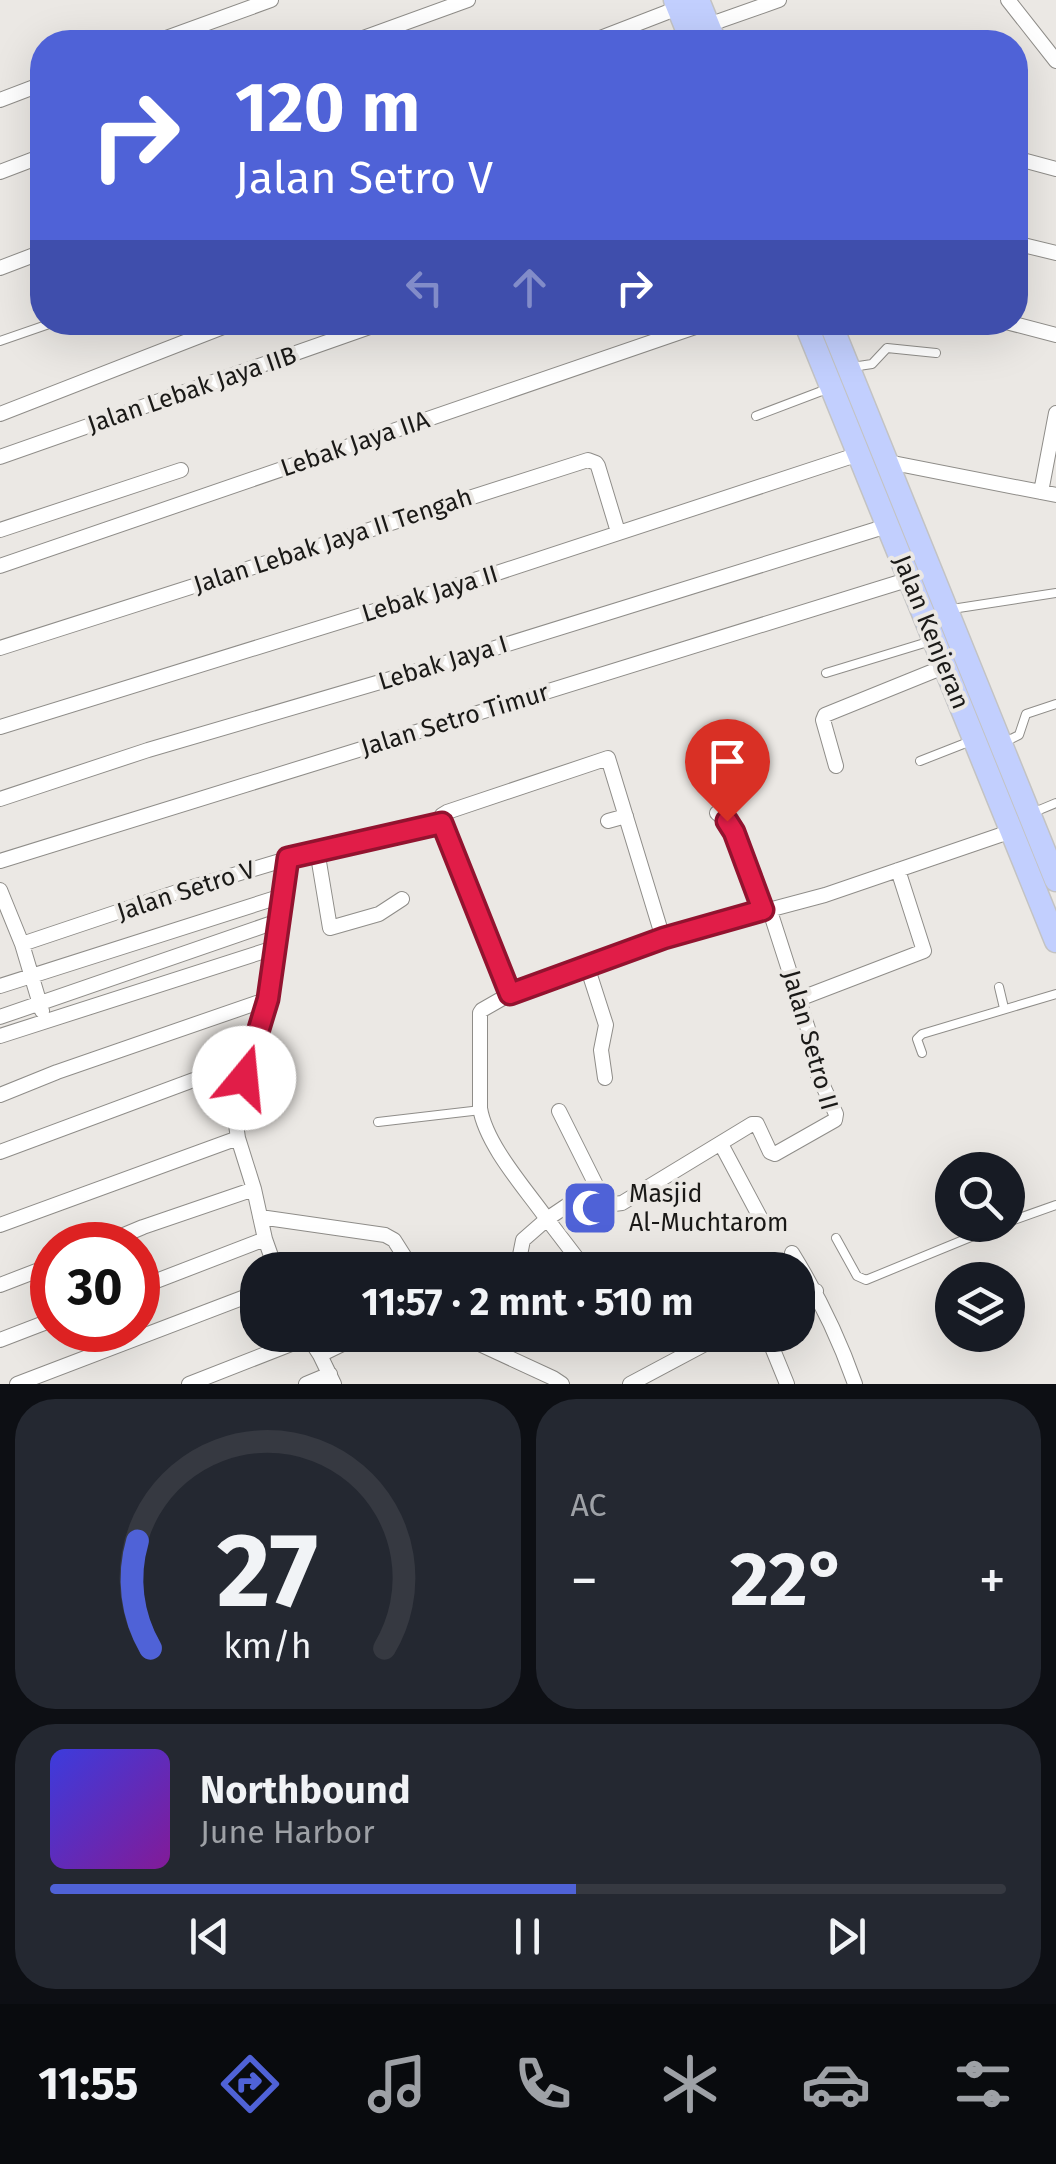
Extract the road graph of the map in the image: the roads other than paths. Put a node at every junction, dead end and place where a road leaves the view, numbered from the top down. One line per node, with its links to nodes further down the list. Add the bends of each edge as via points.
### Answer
1 (271, 0): 6 (street)
2 (468, 0): 7 (street)
3 (1008, 0): 11 (street)
4 (776, 1): 10 (street)
5 (684, 3): 8 (street); 9 (main road)
6 (188, 30)
7 (385, 30)
8 (622, 30)
9 (701, 30)
10 (719, 30)
11 (1056, 62)
12 (30, 89): 13 (street)
13 (0, 100)
14 (30, 161): 17 (street)
15 (1028, 161): 16 (street)
16 (1056, 169)
17 (0, 172)
18 (1028, 246): 19 (street)
19 (1056, 253)
20 (30, 257): 21 (street)
21 (0, 268)
22 (1028, 328): 29 (street)
23 (30, 331): 30 (lane)
24 (203, 335): 35 (street)
25 (347, 335): 38 (street, Jalan Lebak Jaya IIB)
26 (672, 335): 45 (street, Lebak Jaya IIA)
27 (810, 335): 33 (main road, Jalan Kenjeran)
28 (835, 335): 32 (main road, Jalan Kenjeran)
29 (1056, 335)
30 (0, 341)
31 (936, 352): 32 (lane, via 887,348 872,364)
32 (849, 368): 39 (main road, Jalan Kenjeran)
33 (832, 388): 36 (lane); 37 (main road, Jalan Kenjeran)
34 (1056, 413): 41 (street)
35 (0, 414)
36 (756, 416)
37 (858, 454): 42 (main road, Jalan Kenjeran); 44 (street, Lebak Jaya II)
38 (0, 458)
39 (888, 462): 41 (street); 48 (main road, Jalan Kenjeran)
40 (181, 470): 43 (street)
41 (1048, 493)
42 (886, 526): 46 (main road, Jalan Kenjeran); 59 (street, Lebak Jaya I)
43 (0, 530)
44 (618, 532): 50 (street, Jalan Lebak Jaya II Tengah, via 598,466 582,462); 54 (street, Lebak Jaya II)
45 (0, 566)
46 (910, 578): 49 (main road, Jalan Kenjeran); 69 (street, Jalan Setro Timur)
47 (1056, 593): 48 (lane)
48 (947, 610): 56 (main road, Jalan Kenjeran)
49 (935, 640): 51 (main road, Jalan Kenjeran); 52 (lane)
50 (0, 648)
51 (946, 666): 55 (main road, Jalan Kenjeran); 58 (street, via 825,715)
52 (826, 673)
53 (1056, 704): 56 (lane, via 1026,714 1019,736)
54 (0, 728)
55 (975, 740): 57 (lane); 66 (main road, Jalan Kenjeran)
56 (1001, 744): 62 (main road, Jalan Kenjeran)
57 (920, 761)
58 (836, 766)
59 (0, 799)
60 (1056, 803): 62 (lane)
61 (717, 813): 75 (street, Jalan Setro II, via 730,825)
62 (1029, 814): 71 (main road, Jalan Kenjeran)
63 (626, 816): 64 (street); 65 (street, Jalan Setro V, via 608,759 448,812); 78 (street)
64 (608, 822)
65 (442, 823): 67 (street, Jalan Setro V); 87 (street)
66 (1012, 832): 70 (street); 76 (main road, Jalan Kenjeran)
67 (317, 850): 68 (street, Jalan Setro V); 73 (street, via 330,928 380,914)
68 (288, 858): 72 (street); 79 (street, Jalan Setro V)
69 (0, 861)
70 (898, 870): 75 (street); 90 (street, via 924,950)
71 (1056, 880)
72 (282, 896): 77 (street); 84 (street)
73 (402, 899)
74 (2, 900): 79 (street)
75 (766, 909): 78 (street); 90 (street, Jalan Setro II)
76 (1051, 916): 81 (main road, Jalan Kenjeran)
77 (278, 921): 82 (street); 91 (street)
78 (664, 938): 83 (street)
79 (20, 939): 80 (street, Jalan Setro V); 84 (street)
80 (0, 940)
81 (1056, 941)
82 (274, 948): 89 (street); 94 (street)
83 (587, 966): 87 (street); 98 (street, via 606,1025 600,1050)
84 (32, 976): 85 (street); 91 (street)
85 (0, 986)
86 (999, 987): 92 (lane)
87 (510, 994): 100 (street, via 480,1013)
88 (1056, 994): 92 (lane)
89 (268, 999): 97 (street); 99 (street)
90 (799, 999): 104 (street, Jalan Setro II, via 836,1118 776,1154 754,1123)
91 (40, 1002): 93 (street); 94 (street)
92 (1004, 1008): 96 (lane, via 919,1035)
93 (0, 1016)
94 (45, 1021): 95 (street)
95 (0, 1036)
96 (922, 1053)
97 (250, 1058): 103 (street, via 236,1114); 105 (street)
98 (605, 1078)
99 (0, 1095)
100 (480, 1110): 102 (lane); 111 (street)
101 (559, 1111): 106 (street)
102 (378, 1122)
103 (238, 1138): 107 (street); 114 (street)
104 (721, 1144): 106 (street, Jalan Setro II, via 618,1204); 112 (street)
105 (0, 1152)
106 (596, 1186): 111 (street)
107 (254, 1189): 110 (street); 113 (street)
108 (1056, 1205): 109 (lane)
109 (1025, 1216)
110 (260, 1217): 116 (street); 119 (street, via 388,1236)
111 (547, 1219): 120 (street, via 523,1240); 121 (street)
112 (762, 1221)
113 (160, 1223)
114 (0, 1225)
115 (836, 1238): 117 (lane, via 866,1280)
116 (265, 1239): 118 (street); 123 (street)
117 (959, 1242)
118 (270, 1252)
119 (402, 1252)
120 (521, 1252)
121 (572, 1252)
122 (30, 1273): 124 (street)
123 (160, 1280)
124 (0, 1285)
125 (816, 1291): 143 (street)
126 (240, 1299): 138 (street)
127 (30, 1328): 128 (street)
128 (0, 1340)
129 (268, 1352): 139 (street)
130 (318, 1352): 135 (street)
131 (326, 1352): 135 (street)
132 (496, 1352): 137 (street)
133 (690, 1352): 141 (street)
134 (774, 1352): 142 (street)
135 (320, 1355): 136 (street)
136 (332, 1379): 140 (street)
137 (558, 1381)
138 (17, 1384)
139 (189, 1384)
140 (306, 1384)
141 (630, 1384)
142 (786, 1384)
143 (855, 1384)

